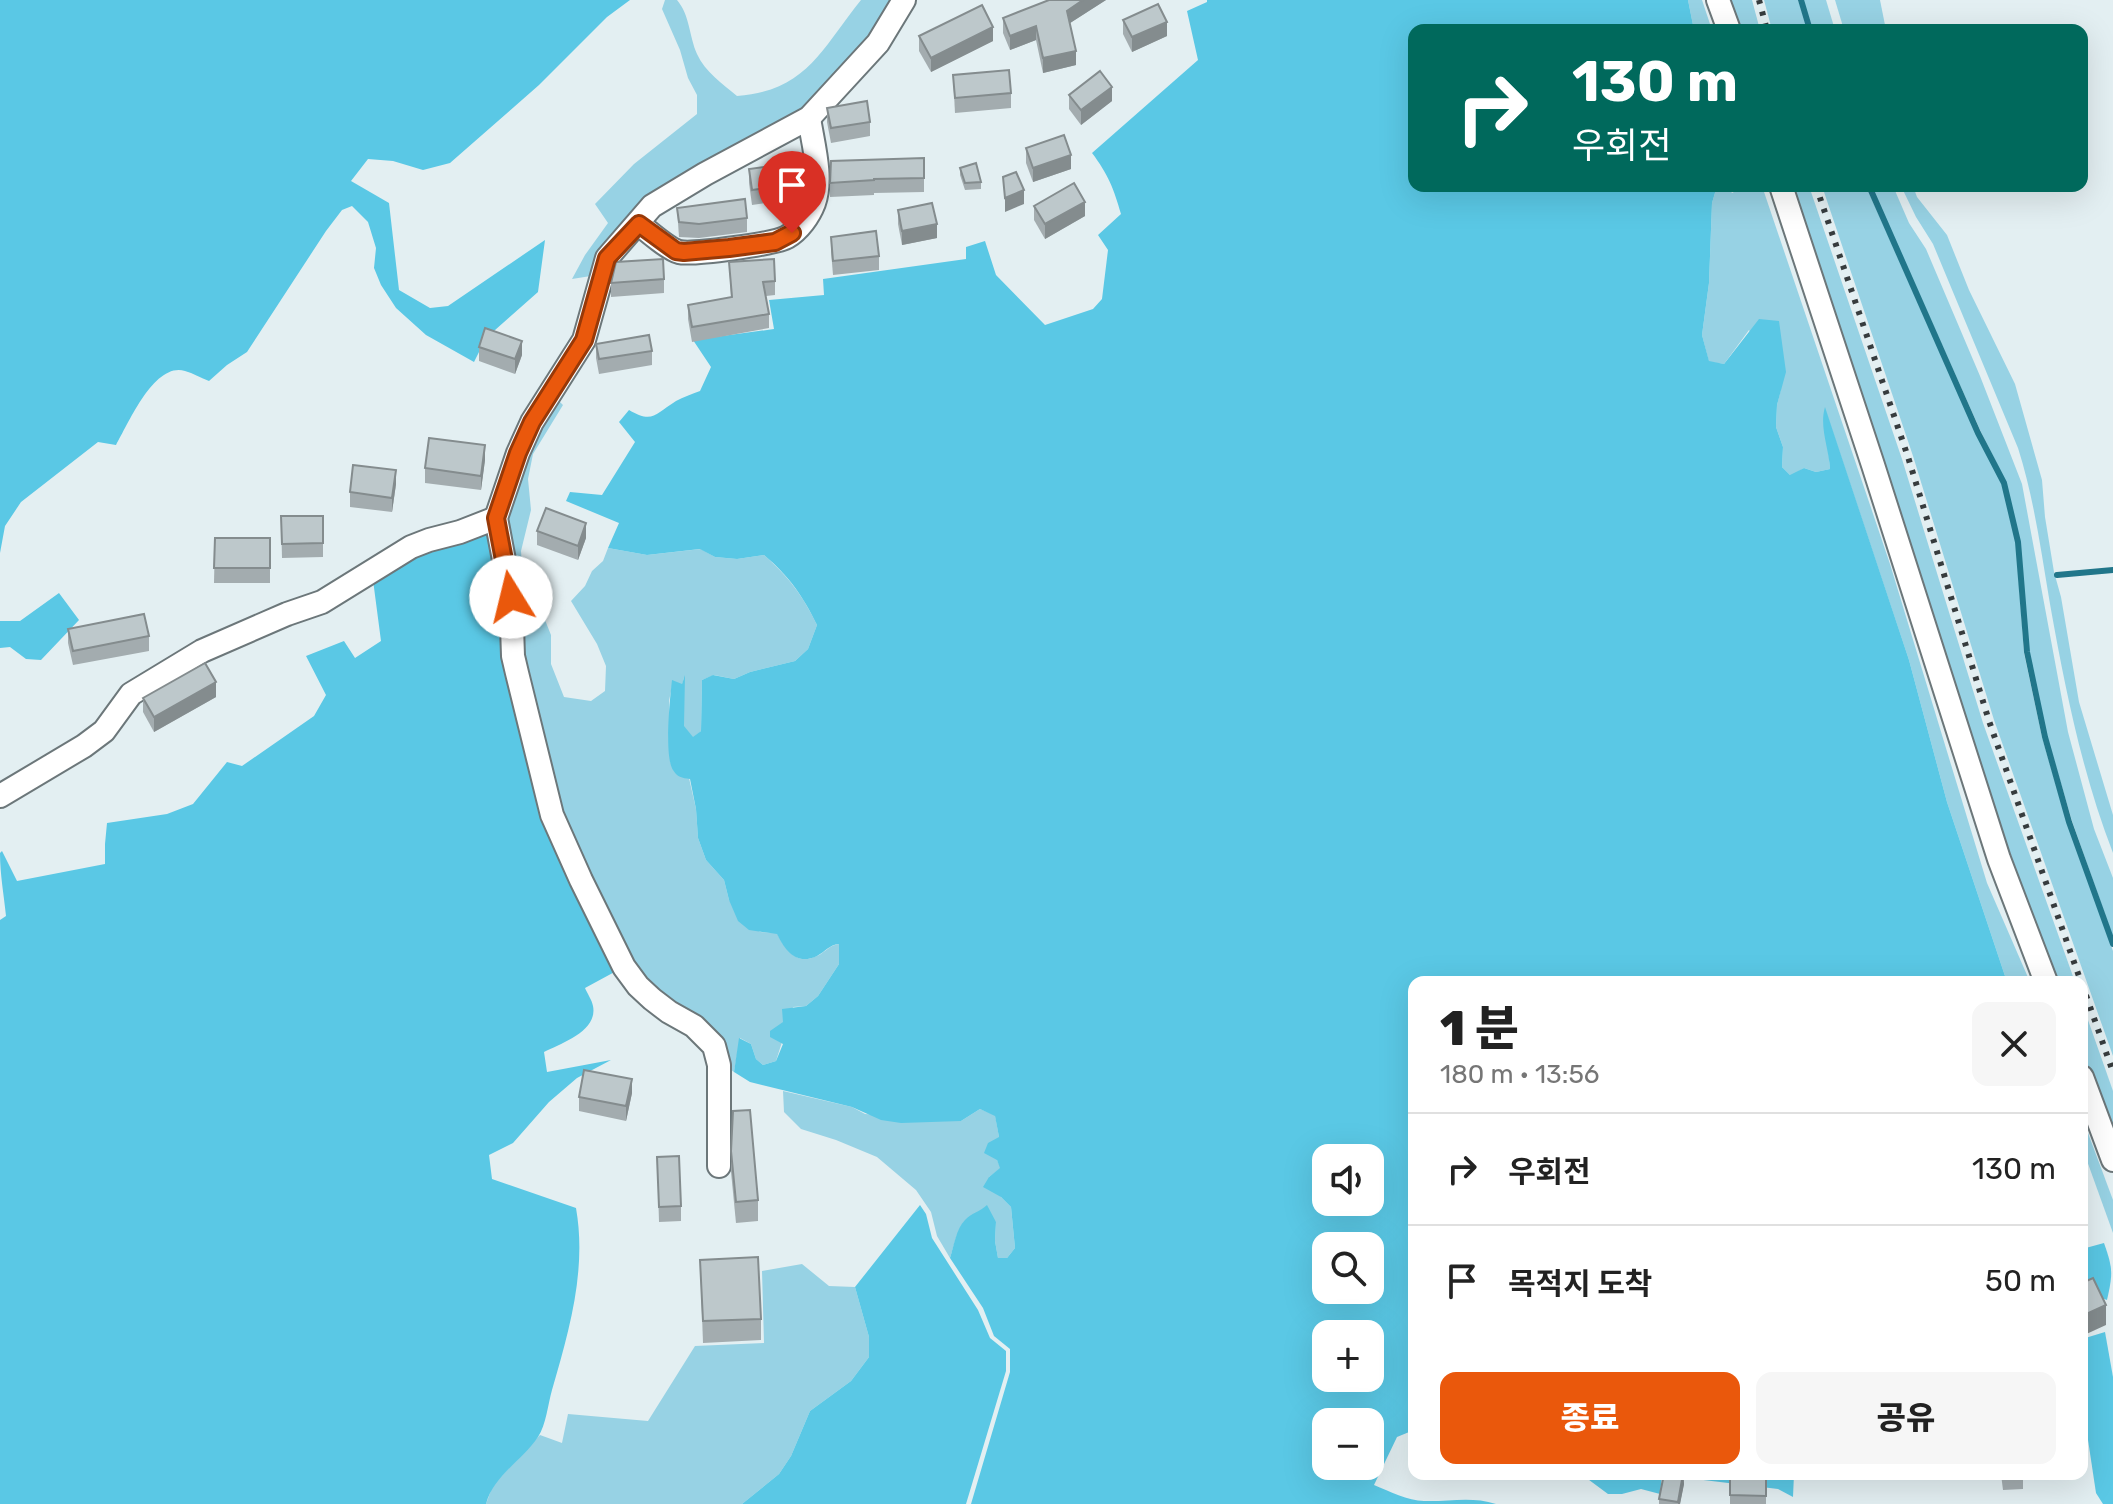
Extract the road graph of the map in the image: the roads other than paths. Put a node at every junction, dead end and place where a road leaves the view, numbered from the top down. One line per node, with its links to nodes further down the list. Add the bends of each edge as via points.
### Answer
1 (904, 0): 4 (street, via 878,43)
2 (1718, 0): 3 (street)
3 (1727, 24)
4 (809, 118): 6 (street, via 652,206); 6 (street, via 815,200 785,238 684,252)
5 (1783, 192): 9 (street, via 1999,859)
6 (639, 224): 7 (street, via 607,258 584,340 532,422)
7 (496, 518): 8 (street, via 411,547 322,602 202,651 131,694 104,731 84,746); 12 (street, via 511,597 513,656 552,815 624,967 652,999 714,1046 719,1065)
8 (0, 796)
9 (2044, 976)
10 (2088, 1093): 11 (street)
11 (2113, 1160)
12 (719, 1166)

